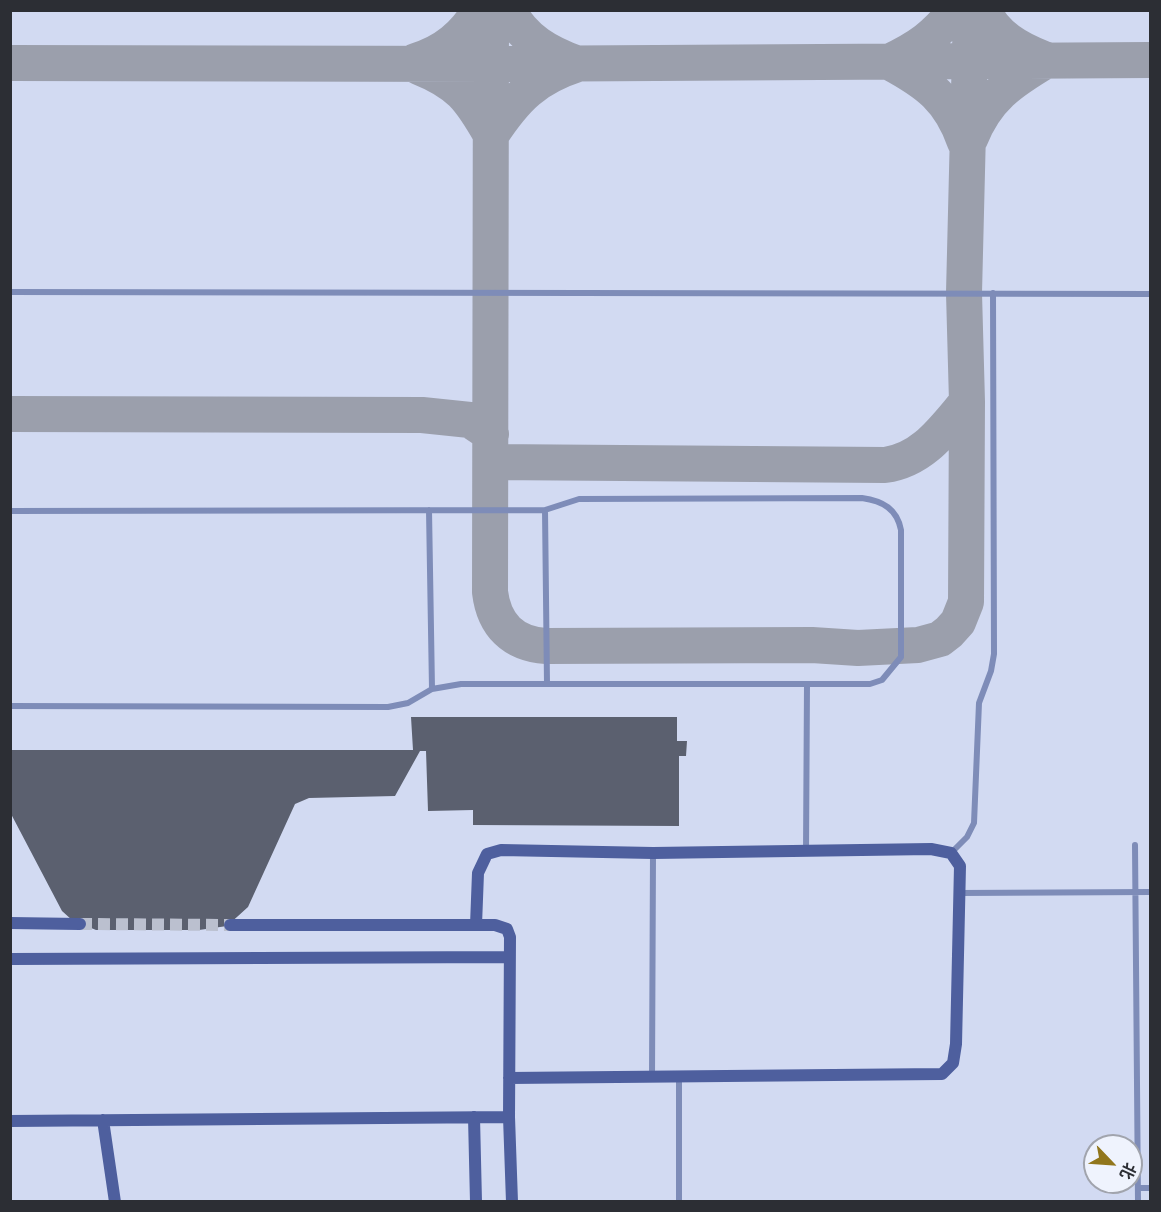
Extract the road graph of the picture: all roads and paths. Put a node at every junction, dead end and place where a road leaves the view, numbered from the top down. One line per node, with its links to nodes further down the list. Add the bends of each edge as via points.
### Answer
1 (10, 292): 2 (lane)
2 (993, 292): 3 (lane); 14 (lane, via 994,654 980,703 974,823 968,837)
3 (1150, 294)
4 (429, 510): 5 (lane); 6 (lane); 9 (lane)
5 (545, 510): 7 (lane); 8 (lane, via 579,499 862,498 890,508 899,519 901,530 901,657 882,680 870,684)
6 (10, 511)
7 (547, 684): 8 (lane); 9 (lane, via 461,684)
8 (807, 684): 12 (lane)
9 (432, 689): 10 (lane, via 408,703 388,707)
10 (10, 706)
11 (1135, 845): 15 (lane)
12 (806, 852): 13 (street); 14 (street, via 931,849)
13 (653, 853): 21 (street, via 493,851 479,866); 26 (lane)
14 (951, 853): 17 (street, via 960,866)
15 (1136, 892): 16 (lane); 17 (lane); 31 (lane)
16 (1150, 892)
17 (960, 893): 24 (street, via 956,1044 946,1072 925,1076)
18 (10, 923): 19 (street)
19 (80, 924)
20 (230, 925): 21 (street)
21 (476, 925): 22 (street, via 500,925 507,929)
22 (509, 957): 23 (street); 25 (street)
23 (10, 959)
24 (679, 1077): 26 (street); 35 (lane)
25 (509, 1078): 26 (street); 27 (street)
26 (652, 1078)
27 (509, 1117): 28 (street); 34 (street)
28 (474, 1118): 30 (street); 33 (street)
29 (10, 1120): 30 (street)
30 (103, 1120): 32 (street)
31 (1138, 1134)
32 (115, 1202)
33 (477, 1202)
34 (512, 1202)
35 (679, 1202)

